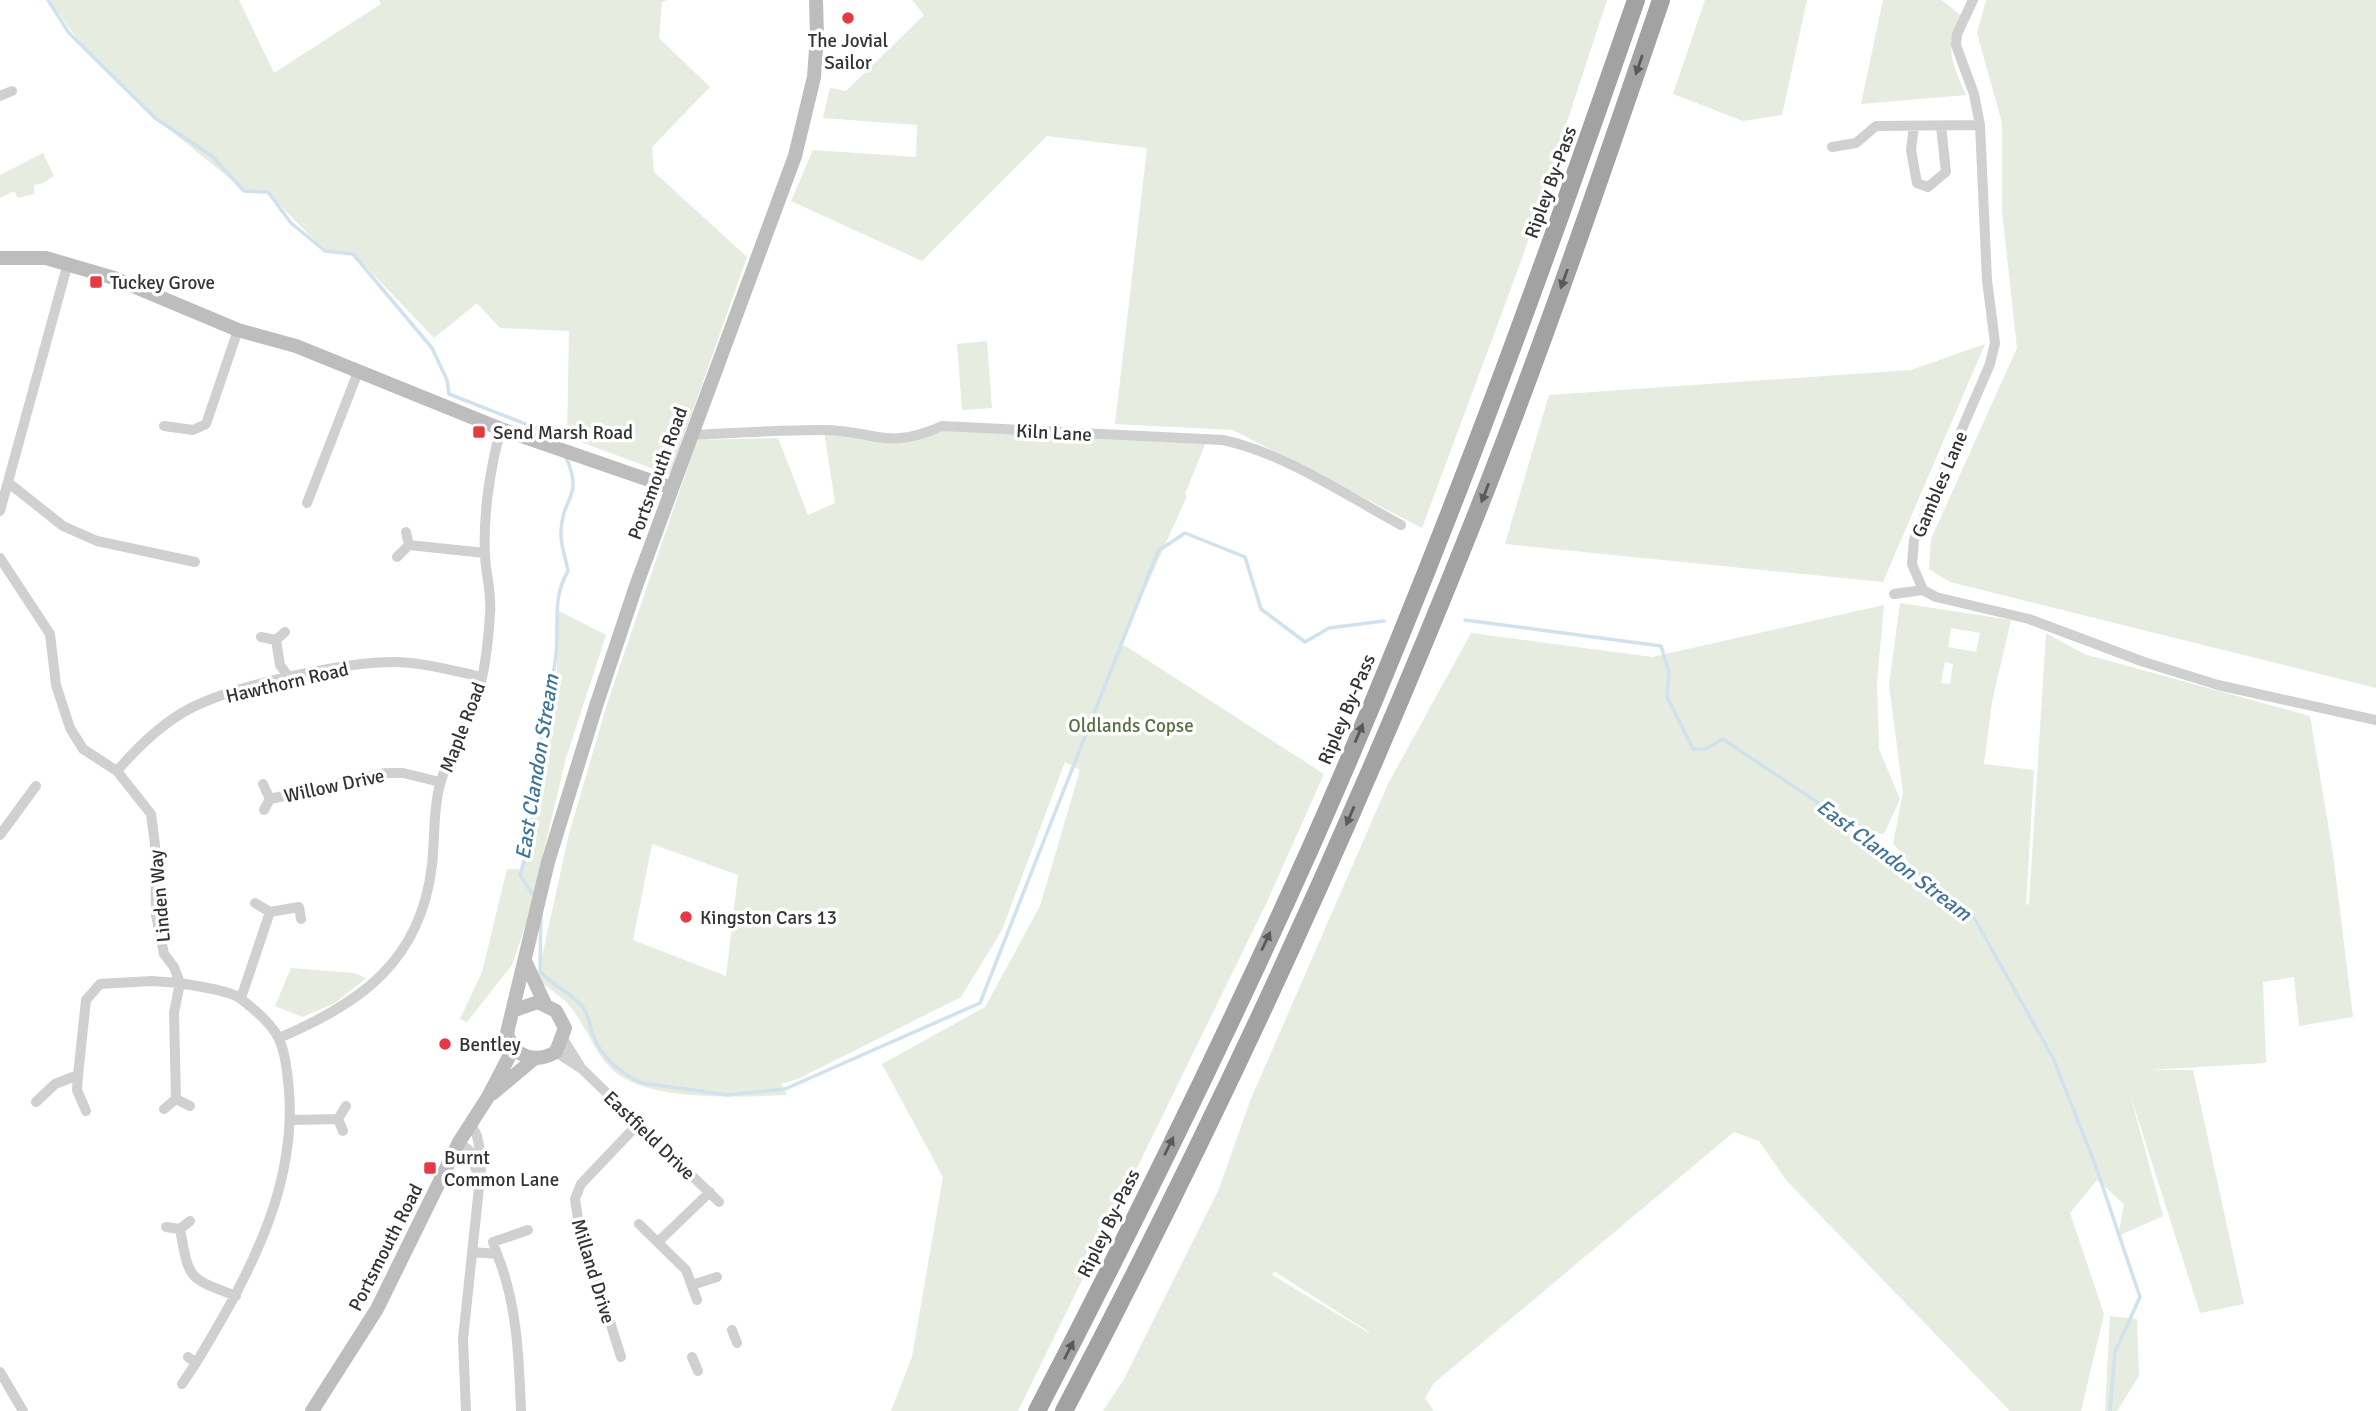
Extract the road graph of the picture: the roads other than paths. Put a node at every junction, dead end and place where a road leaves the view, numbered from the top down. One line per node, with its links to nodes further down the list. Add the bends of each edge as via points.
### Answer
1 (816, 0): 17 (main road, Portsmouth Road, via 816,54 805,122)
2 (1636, 0): 97 (highway, Ripley By-Pass, one-way to 2, via 1093,1304 1310,849 1496,395)
3 (1661, 0): 98 (highway, one-way to 98, via 1520,401 1419,655 1334,855 1247,1042)
4 (1973, 0): 7 (street, Gambles Lane, via 1956,45)
5 (12, 91): 6 (street)
6 (0, 96)
7 (1980, 125): 9 (street); 30 (street, Gambles Lane, via 1987,280 1995,343 1914,540 1912,564)
8 (1914, 126): 9 (street); 9 (street, via 1911,150 1917,183 1928,187 1946,172); 10 (street, via 1876,126 1856,143)
9 (1941, 126)
10 (1832, 146)
11 (0, 257): 12 (main road)
12 (68, 263): 13 (main road); 18 (street)
13 (238, 330): 14 (main road, via 278,340); 15 (street, via 206,424 193,430)
14 (358, 372): 16 (main road); 20 (street)
15 (164, 426)
16 (501, 429): 19 (main road); 26 (street, Maple Road)
17 (691, 435): 19 (main road, Portsmouth Road); 23 (street, Kiln Lane, via 824,430 892,441 942,426 1223,440 1301,471)
18 (9, 484): 21 (street); 29 (street, via 63,526 97,541)
19 (672, 488): 48 (main road, Portsmouth Road, via 596,706)
20 (307, 503)
21 (0, 511): 22 (street)
22 (0, 522)
23 (1401, 525)
24 (406, 532): 25 (street)
25 (408, 544): 26 (street); 28 (street)
26 (485, 553): 35 (street, Maple Road, via 491,609)
27 (0, 558): 38 (street, Linden Way, via 50,634 56,685 70,728 83,749)
28 (397, 558)
29 (195, 562)
30 (1923, 590): 31 (street); 37 (street, via 2029,619 2218,685)
31 (1895, 594)
32 (285, 632): 34 (street)
33 (261, 637): 34 (street)
34 (276, 640): 36 (street, via 280,665)
35 (482, 677): 36 (street, Hawthorn Road, via 398,662); 39 (street, Maple Road, via 475,704)
36 (289, 679): 38 (street, Hawthorn Road, via 204,702 167,723)
37 (2376, 720)
38 (117, 771): 49 (street, Linden Way, via 151,814 156,915 164,954)
39 (440, 782): 42 (street, Willow Drive, via 386,773); 53 (street, Maple Road, via 429,887 406,945 382,976 351,1002)
40 (263, 784): 42 (street, Willow Drive)
41 (36, 786): 44 (street)
42 (270, 799): 43 (street, Willow Drive)
43 (264, 810)
44 (0, 835)
45 (255, 904): 46 (street)
46 (270, 912): 47 (street, via 299,907); 50 (street)
47 (301, 919)
48 (525, 960): 51 (main road); 52 (main road, Portsmouth Road)
49 (180, 983): 50 (street); 57 (street, via 100,984 86,1000); 59 (street, via 174,1013)
50 (241, 998): 53 (street)
51 (545, 1004): 52 (main road); 54 (main road, via 562,1019)
52 (515, 1010): 55 (main road, Portsmouth Road, via 508,1026)
53 (279, 1038): 65 (street)
54 (560, 1045): 56 (main road, Portsmouth Road); 68 (street, Eastfield Drive)
55 (513, 1047): 56 (main road); 58 (main road, Portsmouth Road)
56 (535, 1058): 58 (main road, Portsmouth Road)
57 (78, 1075): 60 (street, via 55,1084); 64 (street, via 77,1090)
58 (488, 1097): 67 (main road, Portsmouth Road)
59 (176, 1099): 61 (street); 63 (street)
60 (36, 1102)
61 (190, 1106)
62 (346, 1106): 66 (street)
63 (164, 1109)
64 (86, 1111)
65 (291, 1119): 66 (street); 84 (street, via 278,1196)
66 (338, 1119): 69 (street)
67 (470, 1122): 70 (main road, Portsmouth Road); 71 (street, via 481,1149)
68 (638, 1124): 72 (street, Eastfield Drive); 88 (street, Milland Drive, via 581,1184 575,1199)
69 (342, 1131)
70 (459, 1142): 71 (street, via 470,1151); 94 (main road, Portsmouth Road, via 377,1309)
71 (478, 1179): 80 (street)
72 (710, 1192): 73 (street, Eastfield Drive); 79 (street)
73 (719, 1202)
74 (190, 1221): 77 (street)
75 (639, 1224): 79 (street)
76 (166, 1227): 77 (street)
77 (180, 1229): 84 (street, via 185,1264 196,1278)
78 (528, 1230): 81 (street, via 493,1242)
79 (659, 1241): 83 (street, via 686,1270)
80 (472, 1252): 81 (street); 95 (street, via 463,1339)
81 (497, 1254): 96 (street, via 509,1282 515,1316)
82 (716, 1277): 83 (street)
83 (692, 1285): 85 (street)
84 (236, 1296): 92 (street, via 192,1360)
85 (696, 1300)
86 (732, 1330): 87 (street)
87 (737, 1343)
88 (621, 1357)
89 (692, 1357): 90 (street)
90 (698, 1371)
91 (0, 1372): 93 (street)
92 (182, 1384)
93 (23, 1411)
94 (312, 1411)
95 (466, 1411)
96 (521, 1411)
97 (1037, 1411)
98 (1065, 1411)

